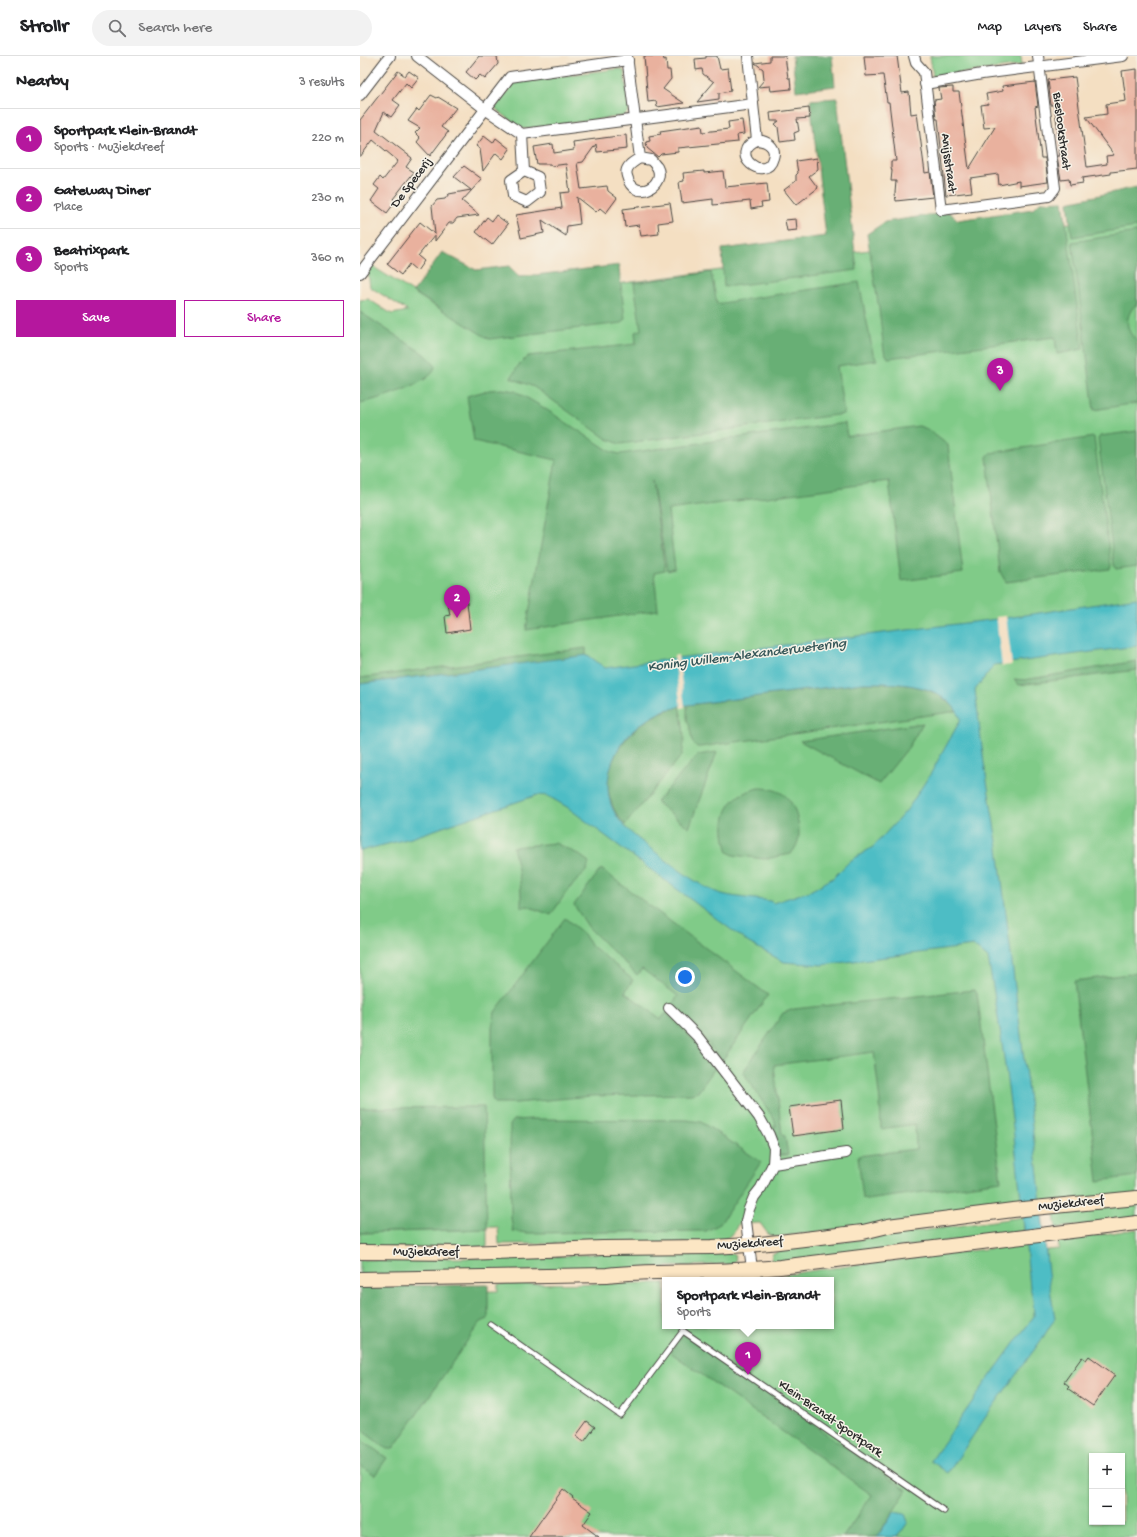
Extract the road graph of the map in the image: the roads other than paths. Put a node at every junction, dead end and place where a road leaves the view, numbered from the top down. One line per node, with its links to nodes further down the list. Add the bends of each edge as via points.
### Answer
1 (390, 56): 10 (street)
2 (417, 56): 12 (street)
3 (748, 56): 11 (street)
4 (914, 56): 9 (street, via 924,72)
5 (1038, 56): 8 (street, Bieslookstraat)
6 (1123, 56): 8 (street)
7 (627, 58): 12 (street, De Specerij, via 510,77); 13 (street, De Specerij)
8 (1040, 67): 9 (street); 18 (street, Bieslookstraat, via 1055,188)
9 (925, 84): 18 (street, Anijsstraat, via 941,210)
10 (360, 95)
11 (753, 104): 13 (street); 15 (street)
12 (485, 109): 14 (street); 19 (street, De Specerij)
13 (635, 119): 14 (street); 16 (street, De Specerij)
14 (522, 134): 17 (street)
15 (758, 140)
16 (640, 158)
17 (524, 171)
18 (1049, 196)
19 (360, 273)
20 (669, 1008): 22 (street, via 697,1036 759,1117 774,1148)
21 (846, 1153): 22 (street)
22 (773, 1164): 25 (street, via 749,1209 746,1222)
23 (1137, 1198): 25 (main road, Muziekdreef, via 1013,1210 888,1226 855,1233)
24 (1137, 1223): 27 (main road, Muziekdreef)
25 (749, 1245): 26 (main road, Muziekdreef, via 464,1253); 27 (street)
26 (360, 1252)
27 (752, 1269): 28 (main road, Muziekdreef, via 607,1275)
28 (360, 1278)
29 (490, 1324): 30 (lane, Klein-Brandt Sportpark, via 620,1415 683,1331)
30 (944, 1511)

